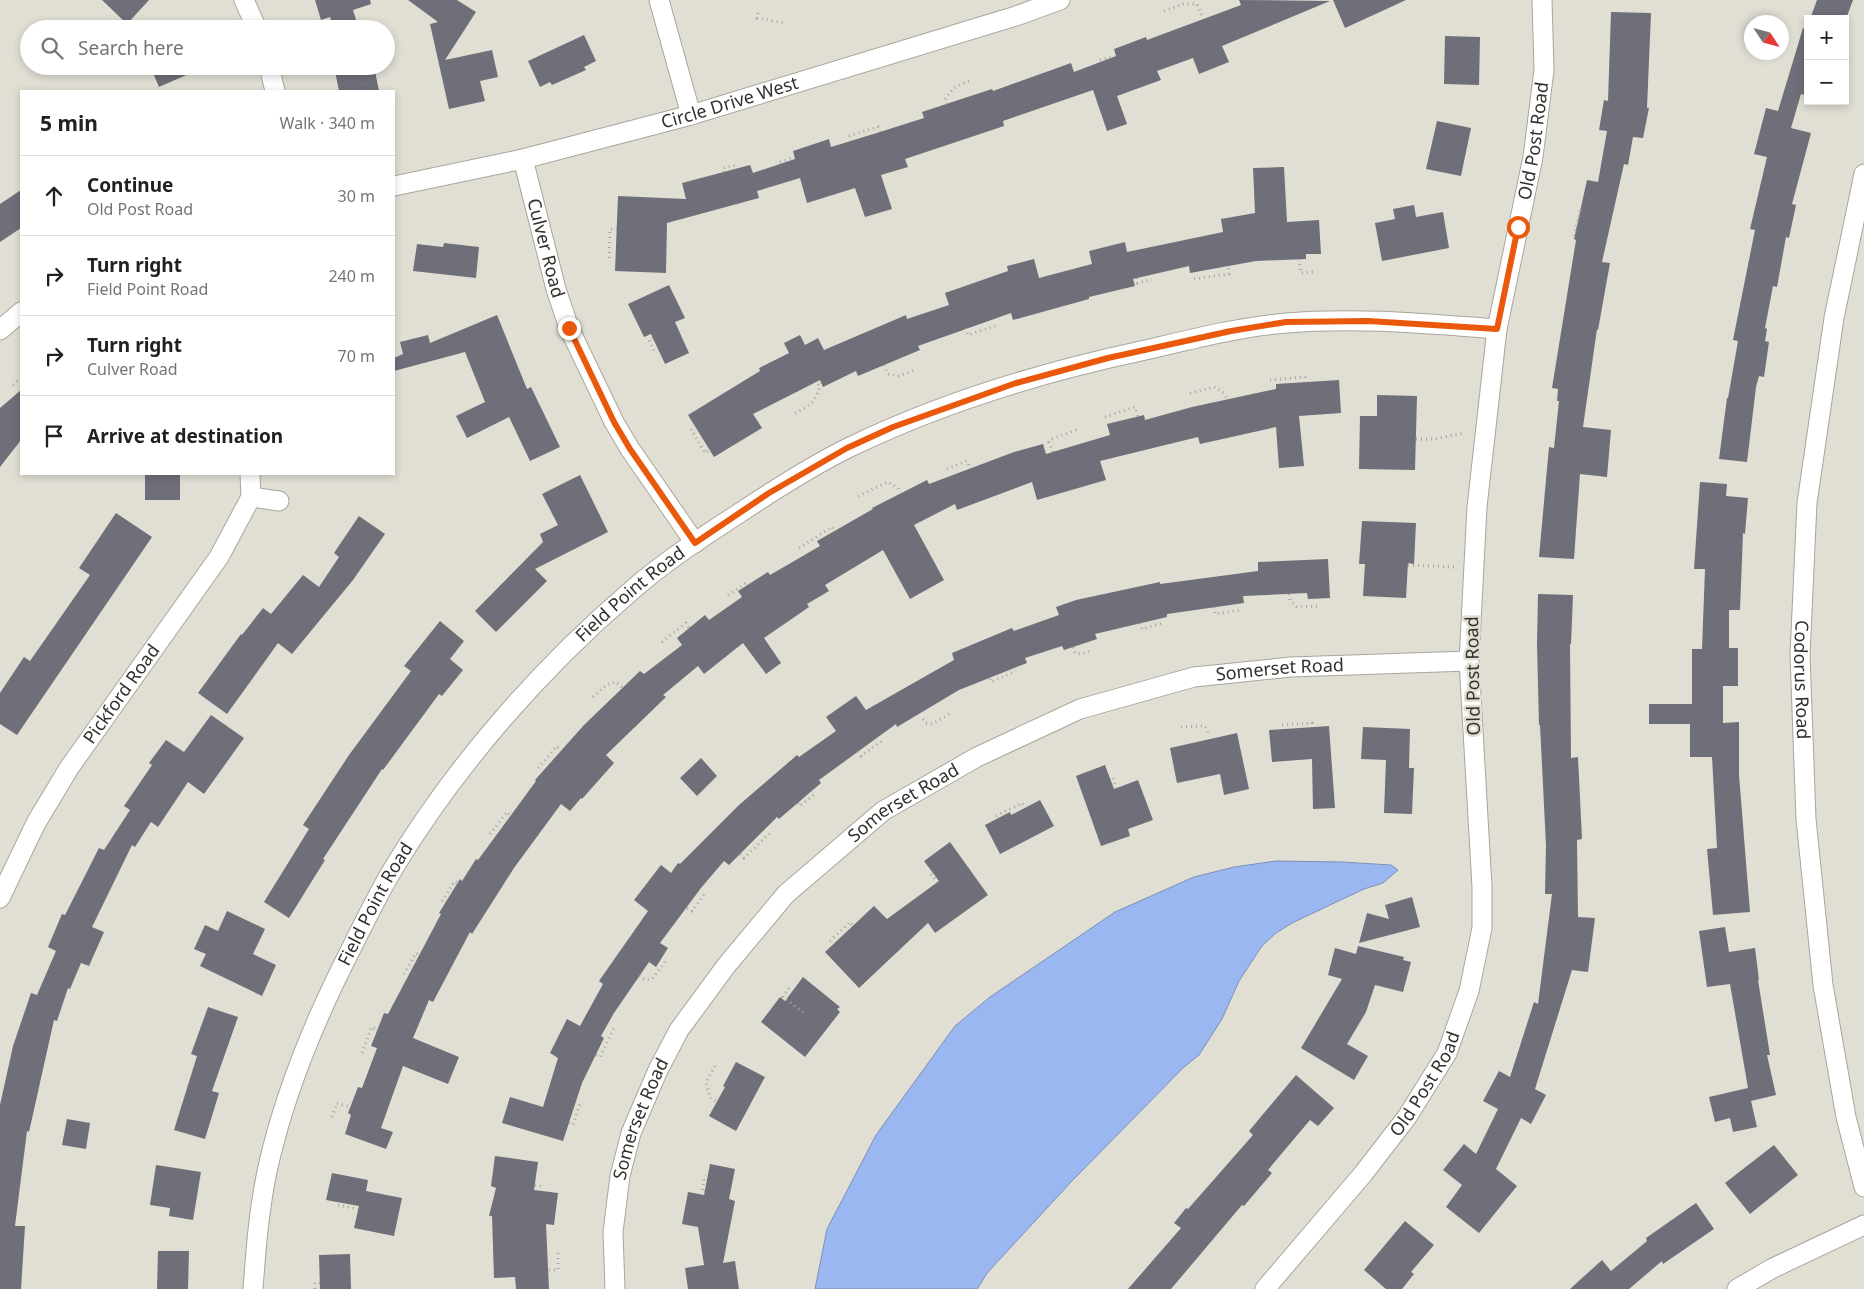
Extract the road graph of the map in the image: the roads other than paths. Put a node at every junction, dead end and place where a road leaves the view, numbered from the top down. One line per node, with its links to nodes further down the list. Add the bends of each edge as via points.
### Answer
1 (244, 0): 6 (street)
2 (660, 0): 9 (street)
3 (1060, 0): 5 (street, Circle Drive West)
4 (1542, 0): 14 (street, Old Post Road, via 1544,70 1533,157)
5 (1014, 8): 9 (street, Circle Drive West)
6 (253, 20)
7 (272, 75): 8 (street)
8 (275, 90)
9 (690, 115): 10 (street, Circle Drive West)
10 (523, 159): 12 (street, Circle Drive West); 19 (street, Culver Road, via 569,328 614,422)
11 (1864, 174): 22 (street, Codorus Road, via 1834,318 1807,504 1800,655 1806,819 1823,985 1846,1117)
12 (395, 186)
13 (20, 313): 15 (street)
14 (1497, 329): 19 (street, Field Point Road, via 1368,321 1286,322 1108,358 1016,383 893,427 847,448 769,493); 20 (street, Old Post Road, via 1477,507)
15 (0, 330)
16 (250, 475): 17 (street)
17 (251, 497): 18 (street); 21 (street, Pickford Road, via 219,558 55,791)
18 (280, 501)
19 (695, 543): 24 (street, Field Point Road, via 634,588 526,692 451,783 394,867 332,985 284,1110 263,1196)
20 (1469, 661): 25 (street, Somerset Road, via 1291,667 1194,677 1080,709 977,757 883,811 786,894 726,966 679,1030 631,1133 620,1176 613,1232); 26 (street, Old Post Road, via 1482,912 1482,928 1469,991 1447,1053 1407,1117)
21 (0, 898)
22 (1864, 1187)
23 (1864, 1225): 27 (street, via 1773,1268)
24 (253, 1289)
25 (615, 1289)
26 (1265, 1289)
27 (1737, 1289)

